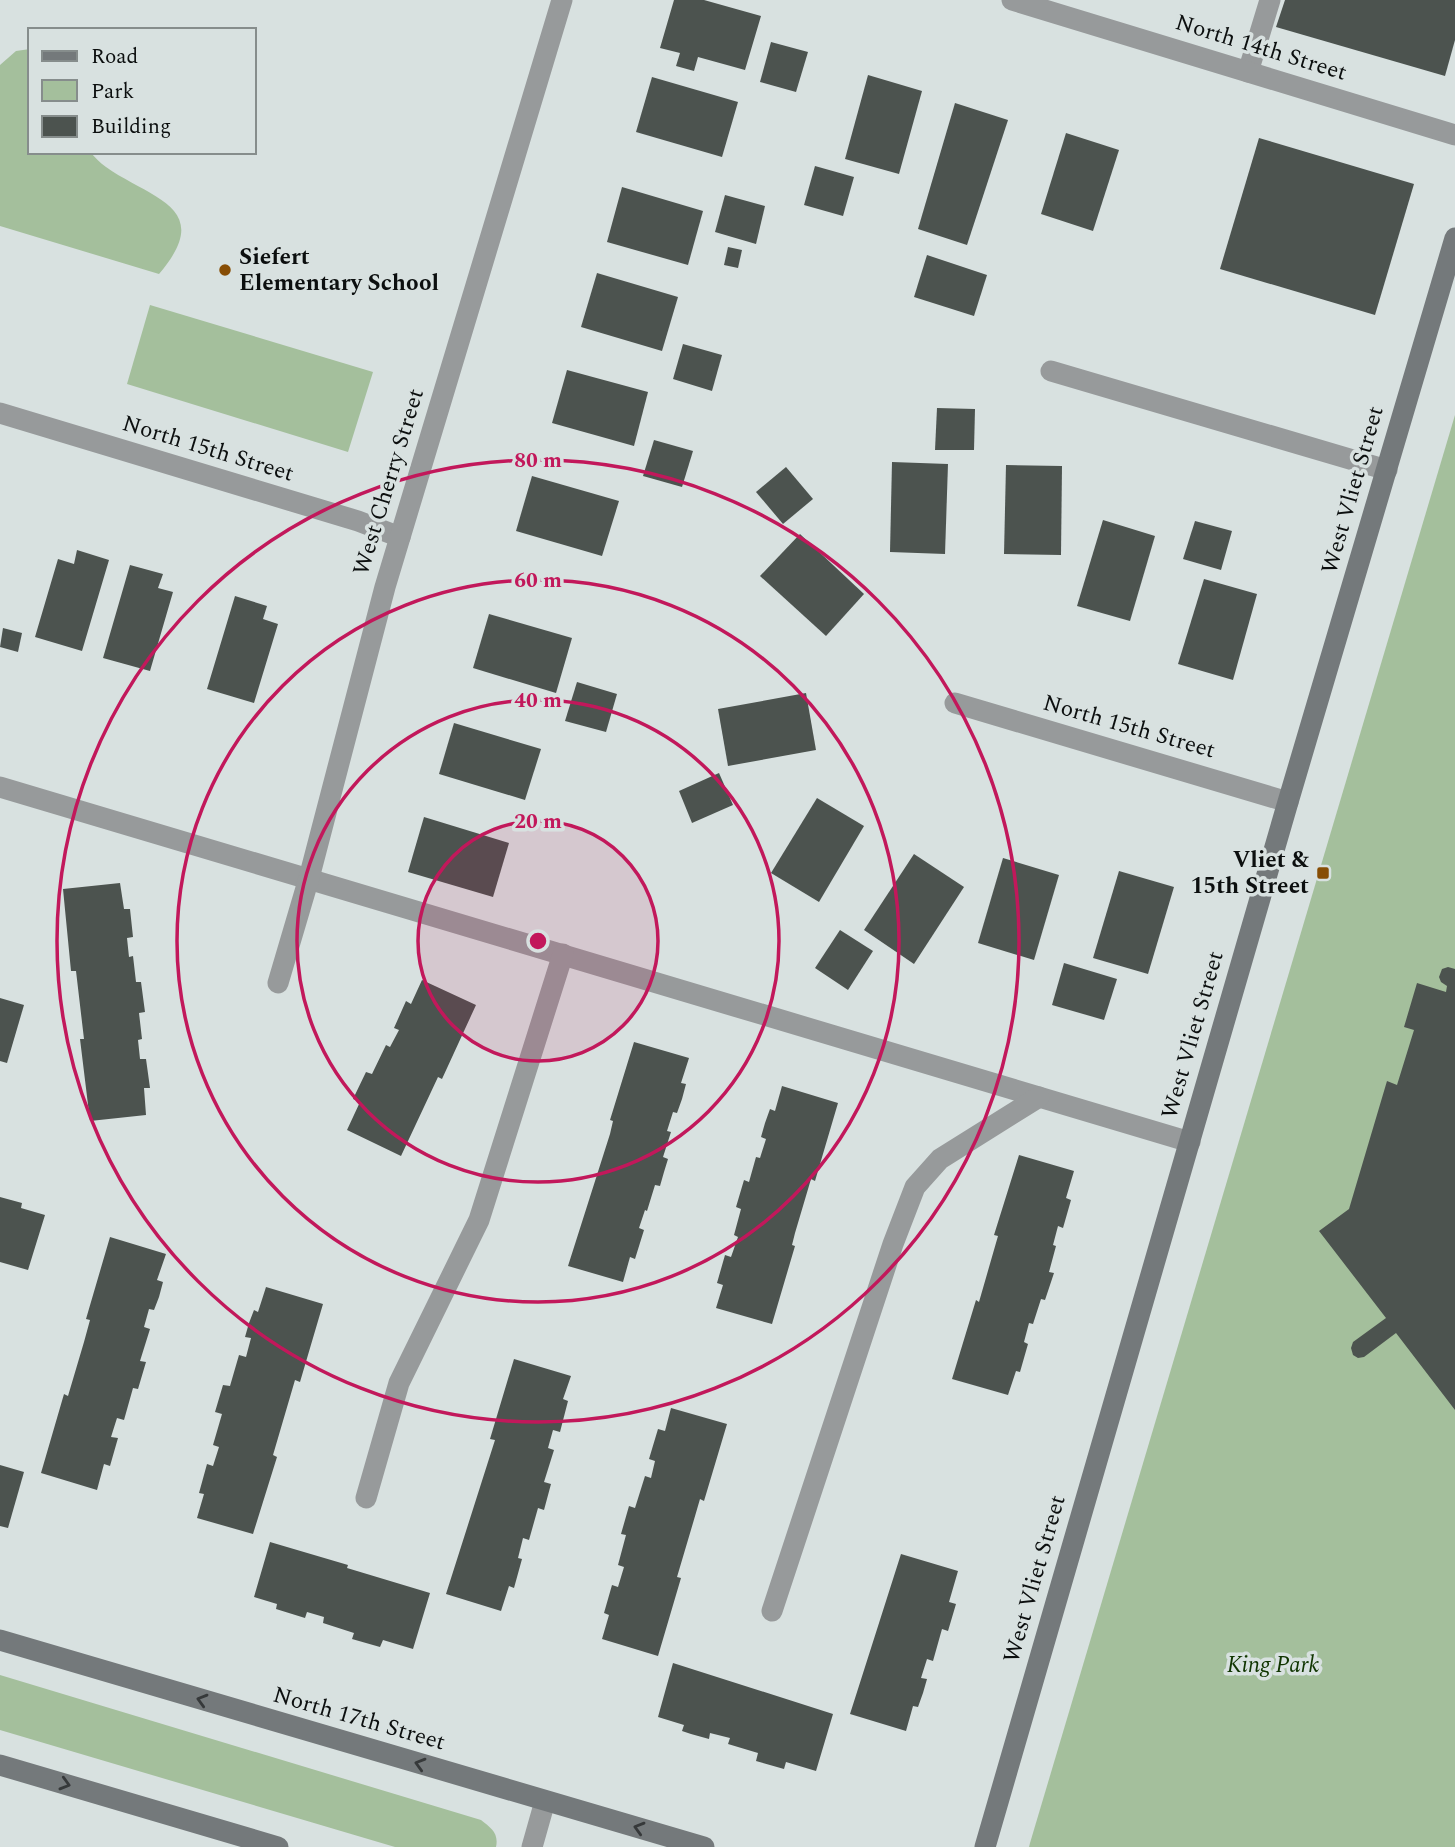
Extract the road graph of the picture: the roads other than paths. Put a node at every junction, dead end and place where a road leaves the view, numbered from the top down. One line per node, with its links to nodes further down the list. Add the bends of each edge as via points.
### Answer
1 (562, 0): 11 (street, West Cherry Street)
2 (1012, 0): 4 (street, North 14th Street)
3 (1270, 0): 5 (street)
4 (1046, 5): 5 (street, North 14th Street)
5 (1248, 72): 6 (street, North 14th Street)
6 (1455, 135)
7 (1455, 238): 10 (street, West Vliet Street)
8 (1051, 371): 10 (street)
9 (0, 413): 11 (street, North 15th Street)
10 (1387, 470): 14 (street, West Vliet Street)
11 (400, 537): 15 (street, West Cherry Street)
12 (956, 703): 14 (street, North 15th Street)
13 (0, 787): 15 (street)
14 (1288, 802): 19 (street, West Vliet Street)
15 (309, 878): 16 (street); 17 (street, West Cherry Street)
16 (563, 954): 18 (street); 20 (street, via 479,1220 399,1383)
17 (278, 983)
18 (1039, 1097): 19 (street); 21 (street, via 940,1158 915,1187)
19 (1190, 1142): 28 (street, West Vliet Street)
20 (366, 1498)
21 (772, 1611)
22 (0, 1640): 24 (street, North 17th Street, one-way to 22)
23 (0, 1765): 25 (street, one-way to 25)
24 (545, 1801): 26 (street); 27 (street, North 17th Street, one-way to 24)
25 (278, 1847)
26 (532, 1847)
27 (704, 1847)
28 (985, 1847)

